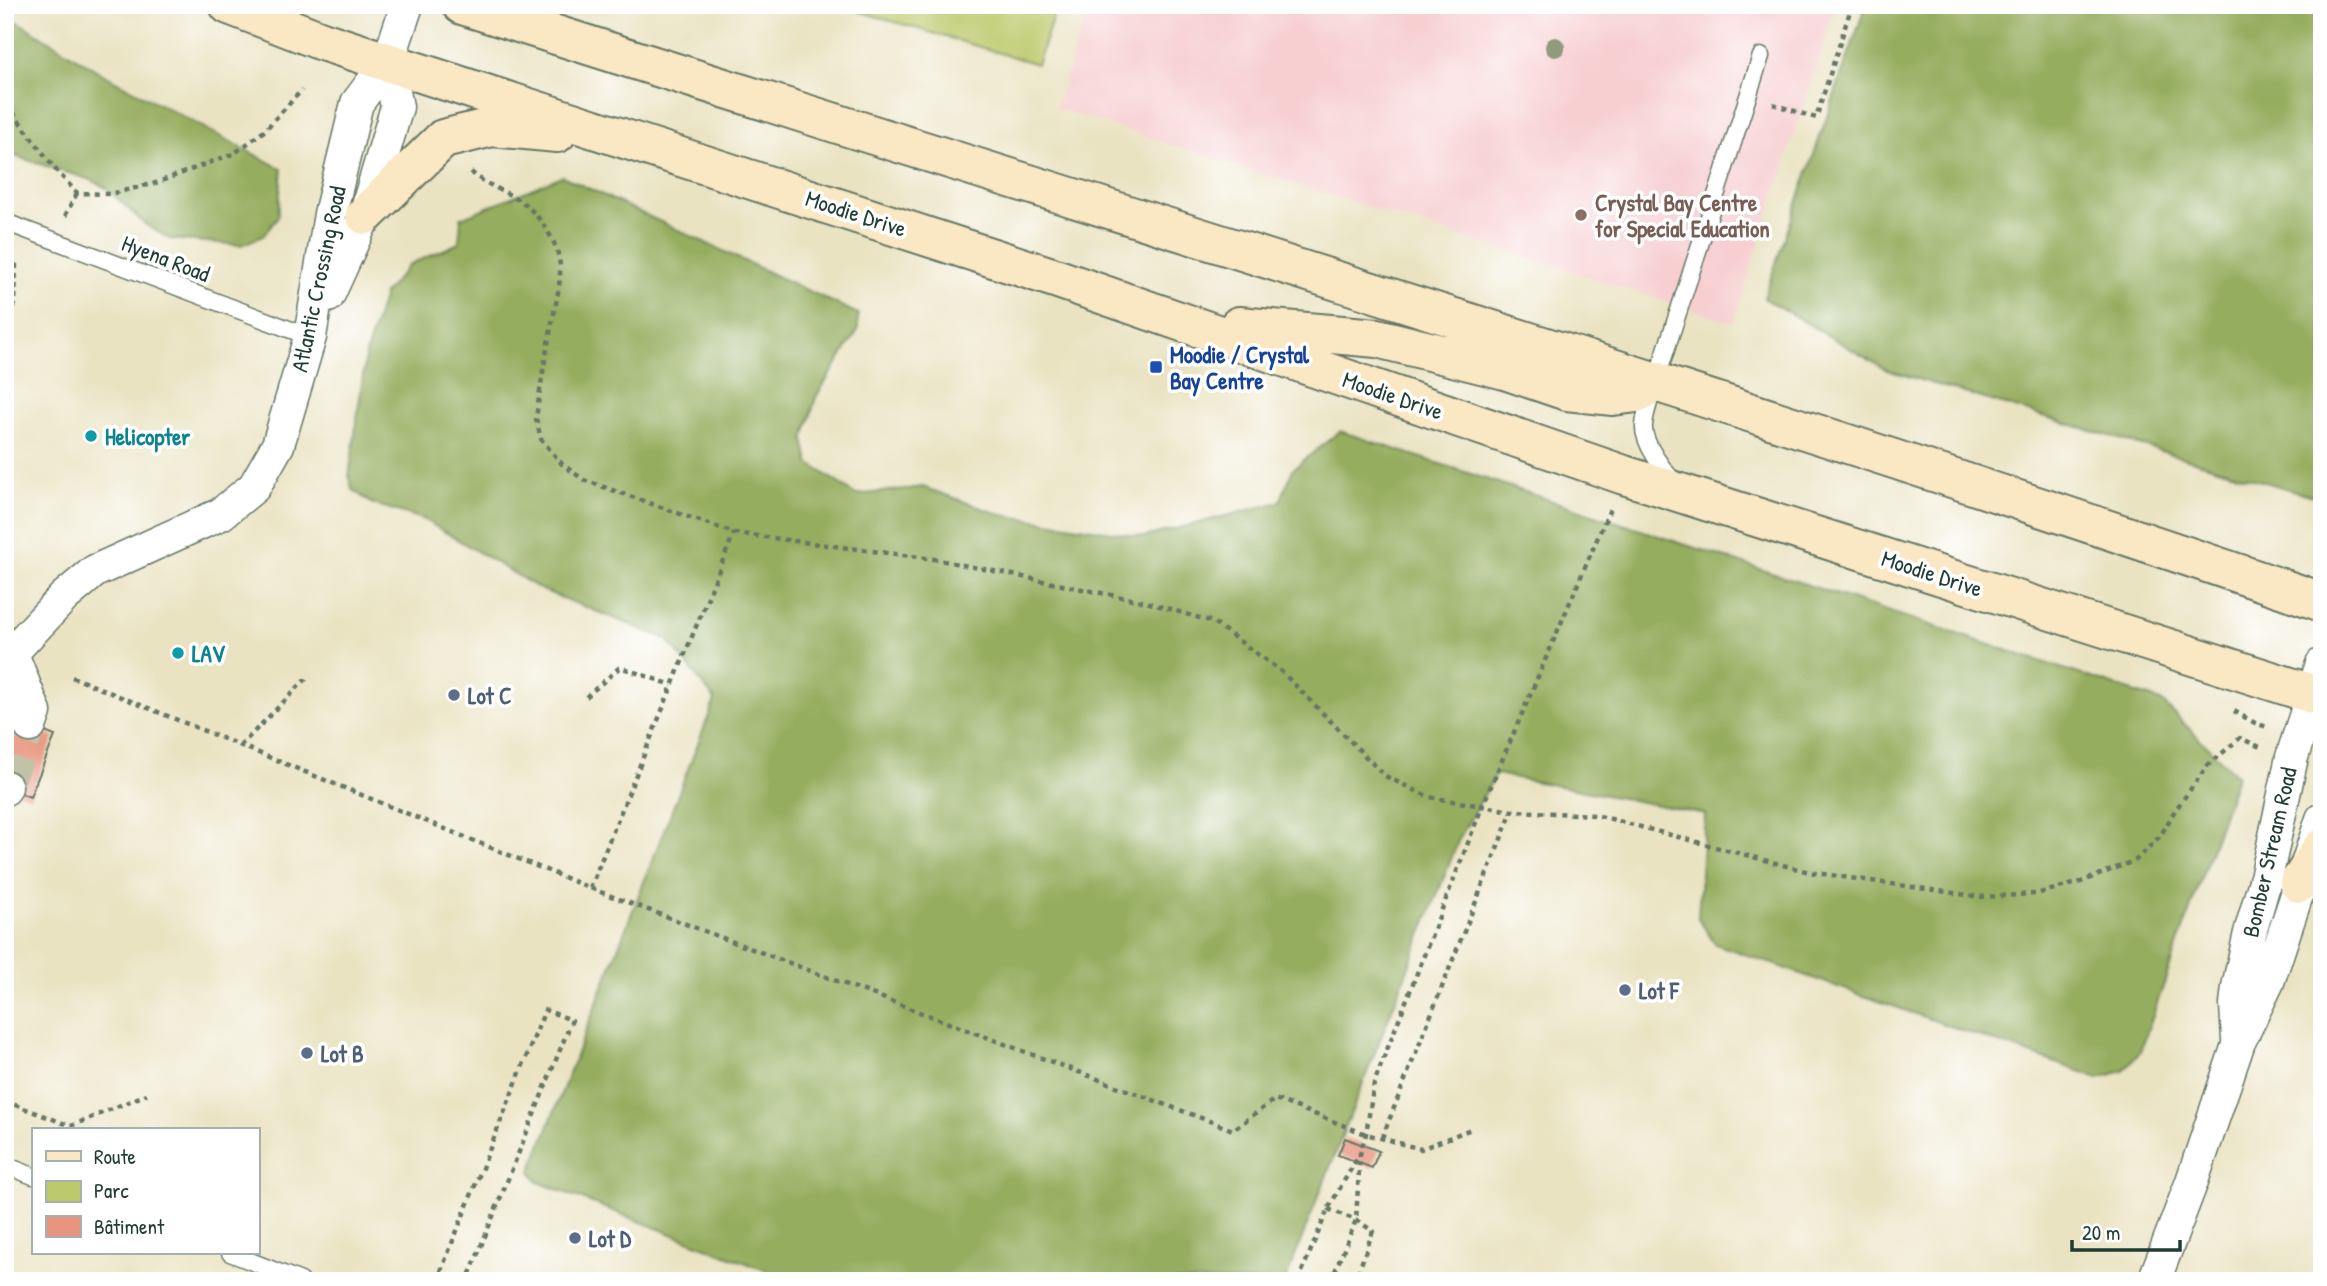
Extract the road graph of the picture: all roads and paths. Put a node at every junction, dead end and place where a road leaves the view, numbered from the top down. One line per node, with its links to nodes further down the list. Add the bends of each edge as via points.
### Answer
1 (229, 5): 6 (main road, Moodie Drive)
2 (407, 5): 6 (street)
3 (462, 5): 20 (main road)
4 (1853, 5): 8 (path, via 1816,118)
5 (1761, 56): 8 (lane)
6 (388, 62): 10 (main road, Moodie Drive); 13 (street, Atlantic Crossing Road, via 397,107); 19 (street, Atlantic Crossing Road, via 357,103 330,214)
7 (302, 90): 12 (path, via 264,131 235,153 156,183 110,194)
8 (1747, 96): 20 (lane)
9 (5, 106): 12 (path)
10 (626, 138): 13 (main road, via 492,127 443,139); 17 (main road, Moodie Drive)
11 (465, 166): 23 (path, via 481,181 516,196 534,212 558,254 560,281 536,419 541,439 562,464 584,480)
12 (77, 193): 14 (path)
13 (365, 215): 19 (street, Atlantic Crossing Road)
14 (66, 217)
15 (5, 222): 19 (lane, Hyena Road)
16 (5, 273): 18 (path, via 16,261 15,303)
17 (1176, 320): 20 (main road, via 1377,338 1505,370 1567,391 1613,396 1637,393); 21 (main road, Moodie Drive)
18 (5, 327)
19 (310, 337): 25 (street, Atlantic Crossing Road, via 278,445 254,487 221,514 95,571)
20 (1656, 381): 22 (lane, via 1643,427 1665,472); 24 (main road)
21 (1625, 475): 22 (main road, Moodie Drive); 36 (path)
22 (1687, 494): 29 (main road, Moodie Drive)
23 (734, 533): 28 (path); 36 (path, via 934,559 1146,602 1213,622 1282,673 1385,776 1429,797)
24 (2322, 602)
25 (7, 655): 32 (street, via 8,701)
26 (72, 677): 34 (path)
27 (306, 679): 34 (path)
28 (672, 685): 30 (path, via 620,667); 41 (path)
29 (2319, 685): 42 (street, Bomber Stream Road, via 2292,757 2250,933 2236,1004)
30 (586, 697)
31 (2247, 718): 33 (path)
32 (17, 719)
33 (2265, 726)
34 (240, 746): 41 (path)
35 (2262, 747): 37 (path, via 2239,738 2208,765 2161,835 2136,860 2036,894 1981,897 1809,872 1596,814)
36 (1482, 807): 37 (path); 46 (path, via 1374,1083)
37 (1512, 811): 47 (path)
38 (2322, 819): 40 (street, Bomber Stream Road)
39 (2322, 848): 40 (main road)
40 (2299, 883): 42 (street, Bomber Stream Road, via 2269,982)
41 (590, 888): 46 (path, via 1233,1130 1275,1099)
42 (2239, 1042): 60 (street, Bomber Stream Road)
43 (147, 1094): 44 (path, via 71,1126)
44 (5, 1101)
45 (1471, 1129): 47 (path, via 1420,1149)
46 (1366, 1134): 47 (path); 48 (path)
47 (1382, 1138)
48 (1360, 1154): 51 (path); 52 (path)
49 (5, 1165): 50 (lane)
50 (32, 1176)
51 (1328, 1209): 52 (path); 57 (path)
52 (1356, 1220): 58 (path); 59 (path, via 1373,1231)
53 (233, 1254): 54 (lane)
54 (301, 1281)
55 (437, 1281): 56 (path, via 545,1010 572,1020)
56 (467, 1281)
57 (1298, 1281)
58 (1331, 1281)
59 (1355, 1281)
60 (2154, 1281)

